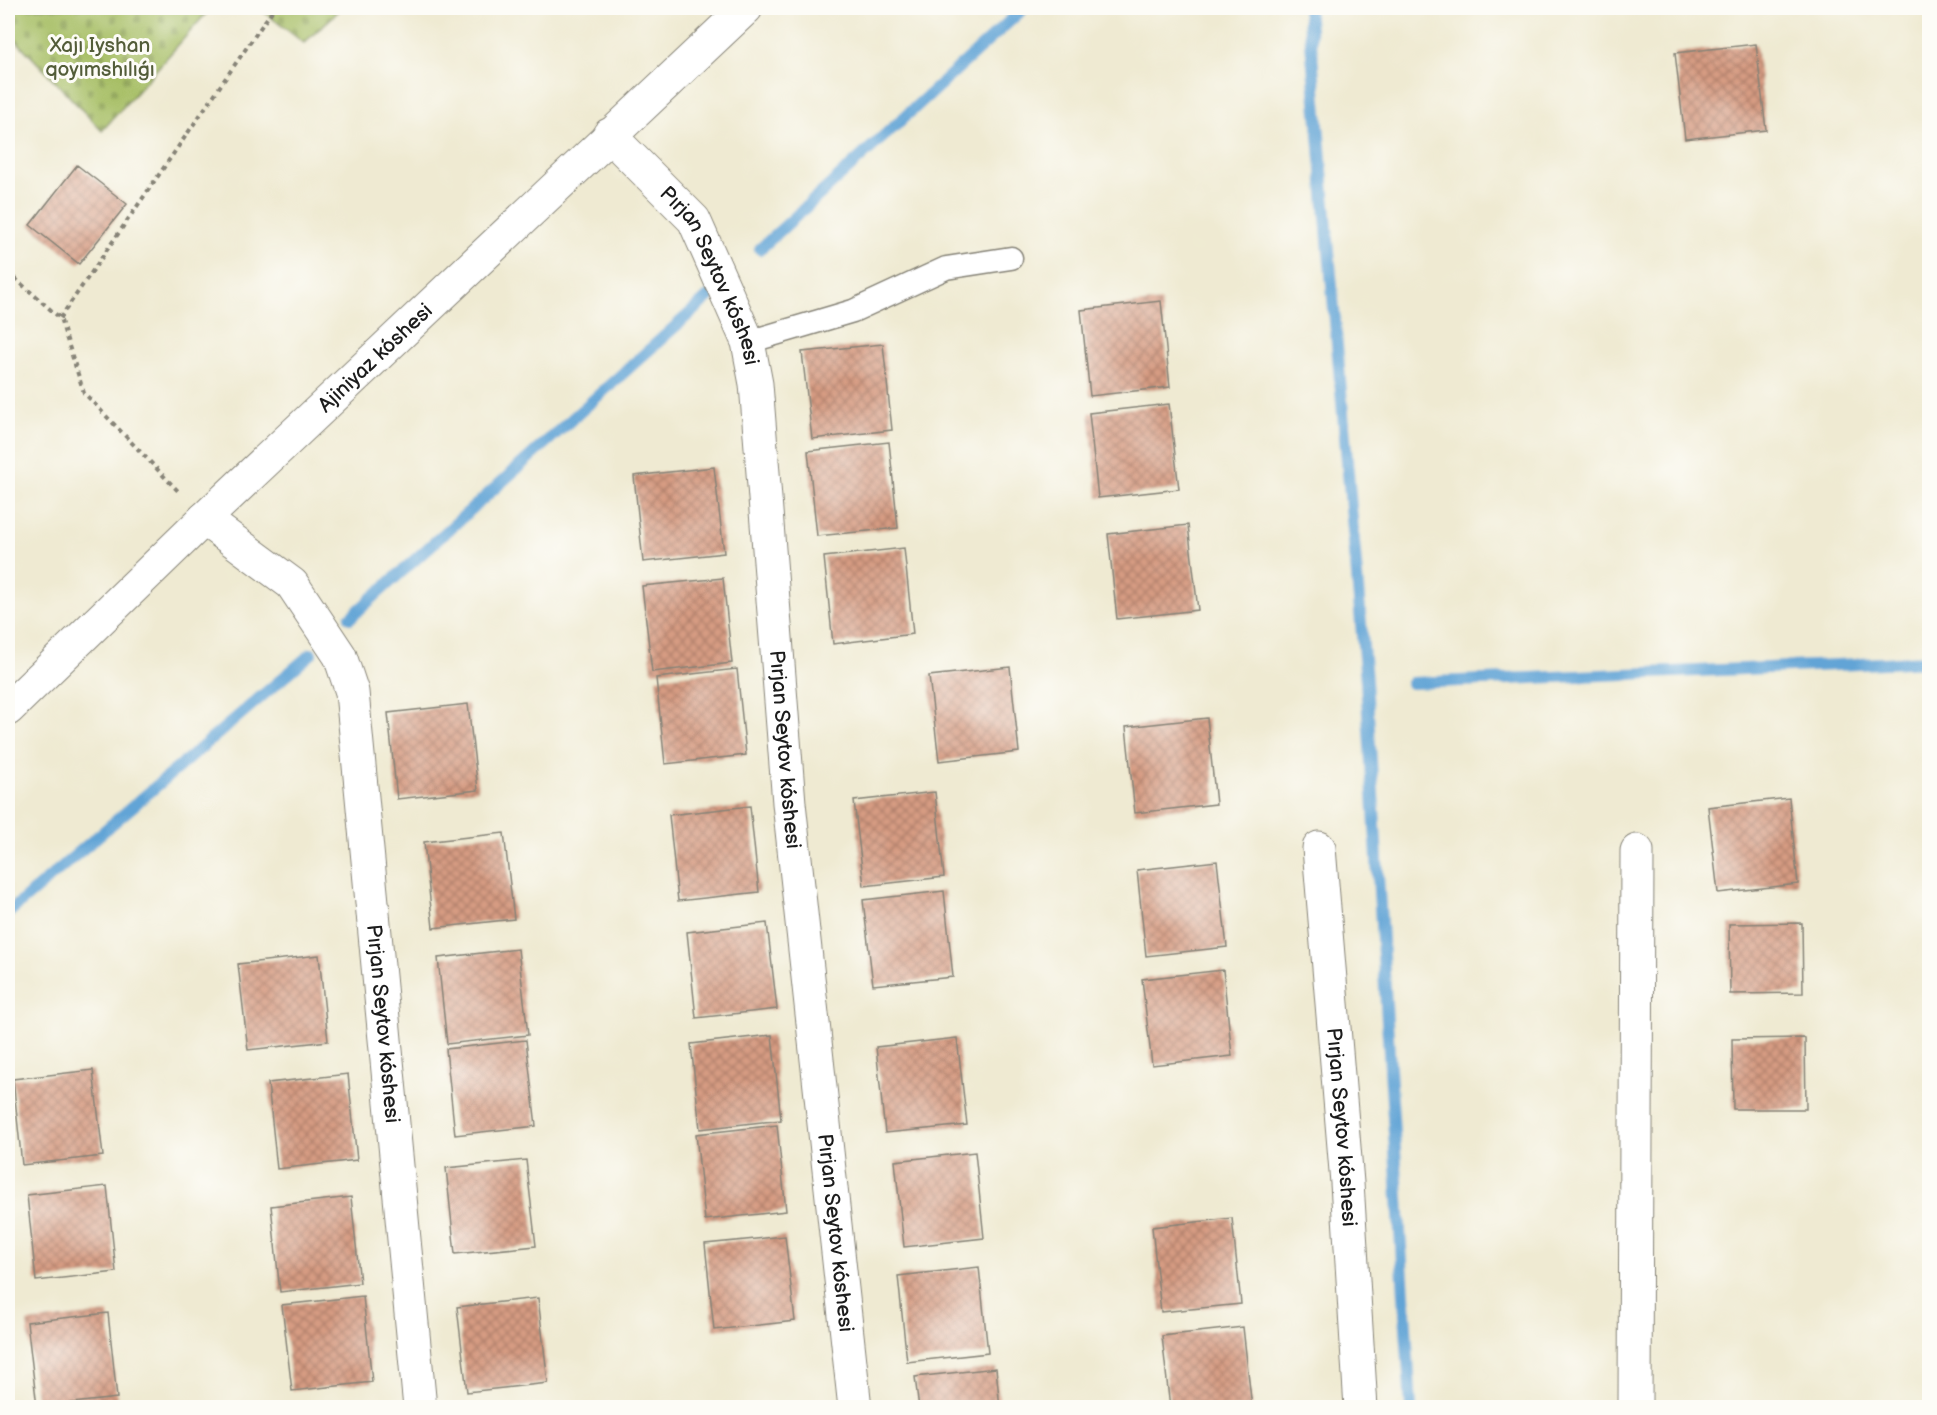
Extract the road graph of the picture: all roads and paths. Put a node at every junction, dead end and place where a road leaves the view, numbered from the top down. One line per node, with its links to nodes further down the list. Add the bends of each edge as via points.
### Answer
1 (276, 8): 6 (path)
2 (746, 8): 3 (street, Ajiniyaz kóshesi)
3 (609, 135): 7 (street, Pırjan Seytov kóshesi, via 694,220); 8 (street, Ajiniyaz kóshesi)
4 (1011, 258): 7 (lane, via 946,268 853,311)
5 (8, 272): 6 (path)
6 (60, 318): 8 (path, via 84,393)
7 (748, 342): 13 (street, Pırjan Seytov kóshesi, via 756,384 789,803)
8 (204, 519): 9 (street, Ajiniyaz kóshesi); 12 (street, Pırjan Seytov kóshesi, via 292,584 340,656 351,692)
9 (8, 709)
10 (1320, 848): 14 (street, Pırjan Seytov kóshesi)
11 (1637, 851): 15 (street)
12 (420, 1407)
13 (855, 1407)
14 (1362, 1407)
15 (1635, 1407)

